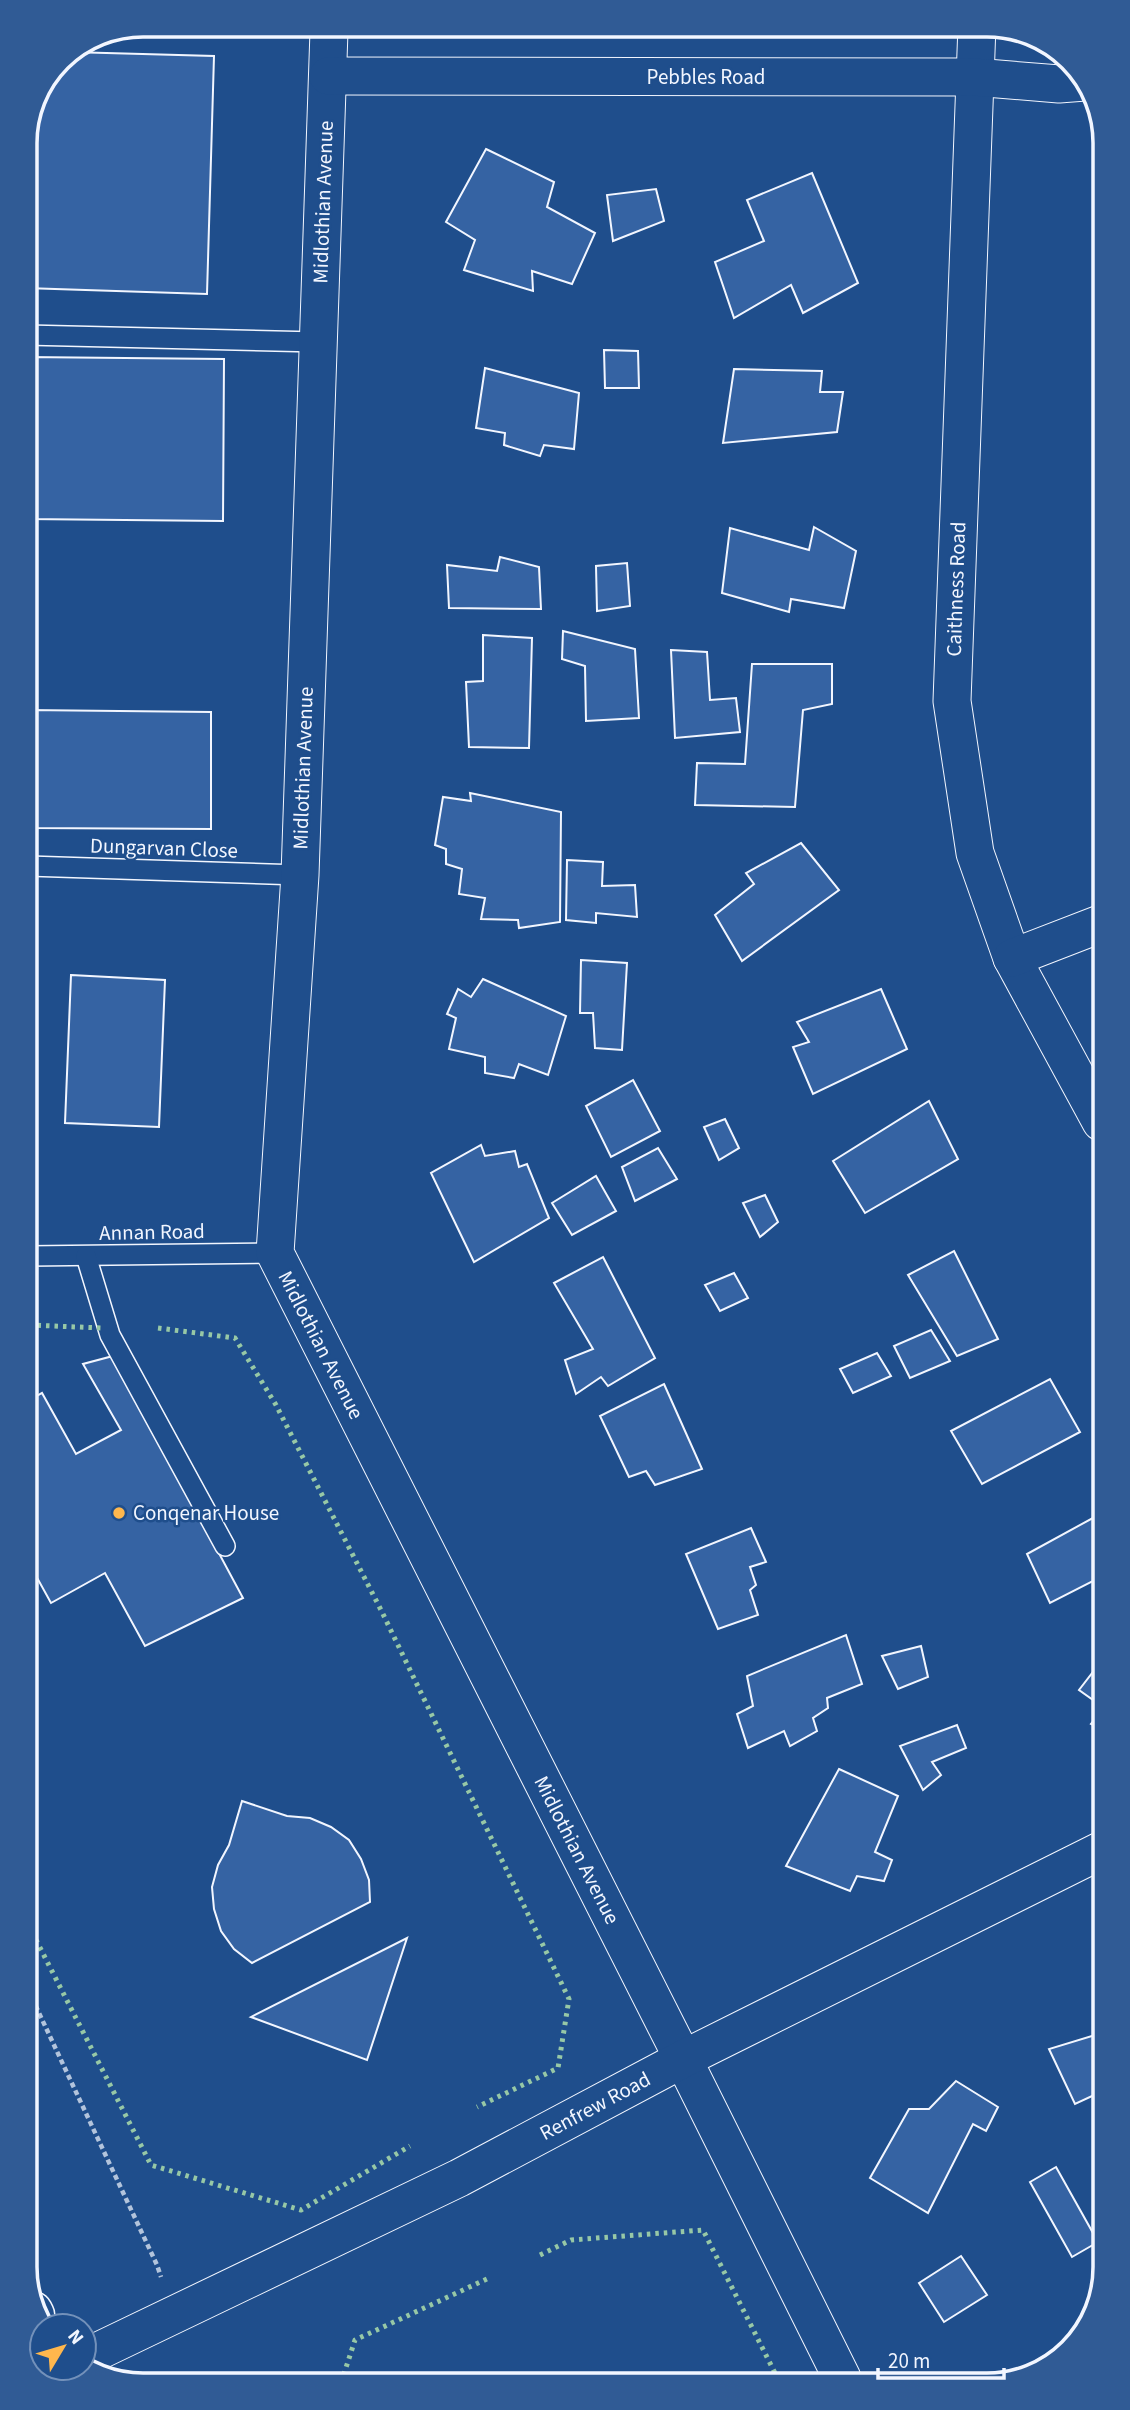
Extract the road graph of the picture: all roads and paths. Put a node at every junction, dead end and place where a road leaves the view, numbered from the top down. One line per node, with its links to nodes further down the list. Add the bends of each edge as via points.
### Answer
1 (329, 37): 3 (street, Midlothian Avenue)
2 (976, 37): 4 (street, Caithness Road)
3 (328, 76): 4 (street, Pebbles Road); 7 (street, Midlothian Avenue)
4 (974, 77): 5 (street, Pebbles Road); 11 (street, Caithness Road, via 952,701 975,853)
5 (1074, 83)
6 (37, 335): 7 (lane)
7 (318, 342): 9 (street, Midlothian Avenue)
8 (37, 866): 9 (lane, Dungarvan Close)
9 (300, 876): 13 (street, Midlothian Avenue)
10 (1093, 927): 11 (street)
11 (1012, 958): 12 (street, Caithness Road)
12 (1093, 1107)
13 (275, 1253): 15 (lane, Annan Road); 19 (street, Midlothian Avenue)
14 (37, 1256): 15 (lane, Annan Road)
15 (86, 1256): 16 (lane, via 110,1335)
16 (225, 1546)
17 (1093, 1854): 19 (street, Renfrew Road)
18 (37, 2009): 20 (path, via 157,2265)
19 (683, 2059): 20 (street, Renfrew Road, via 459,2178); 22 (street, Midlothian Avenue)
20 (172, 2317): 21 (street, Renfrew Road)
21 (98, 2351)
22 (840, 2373)

